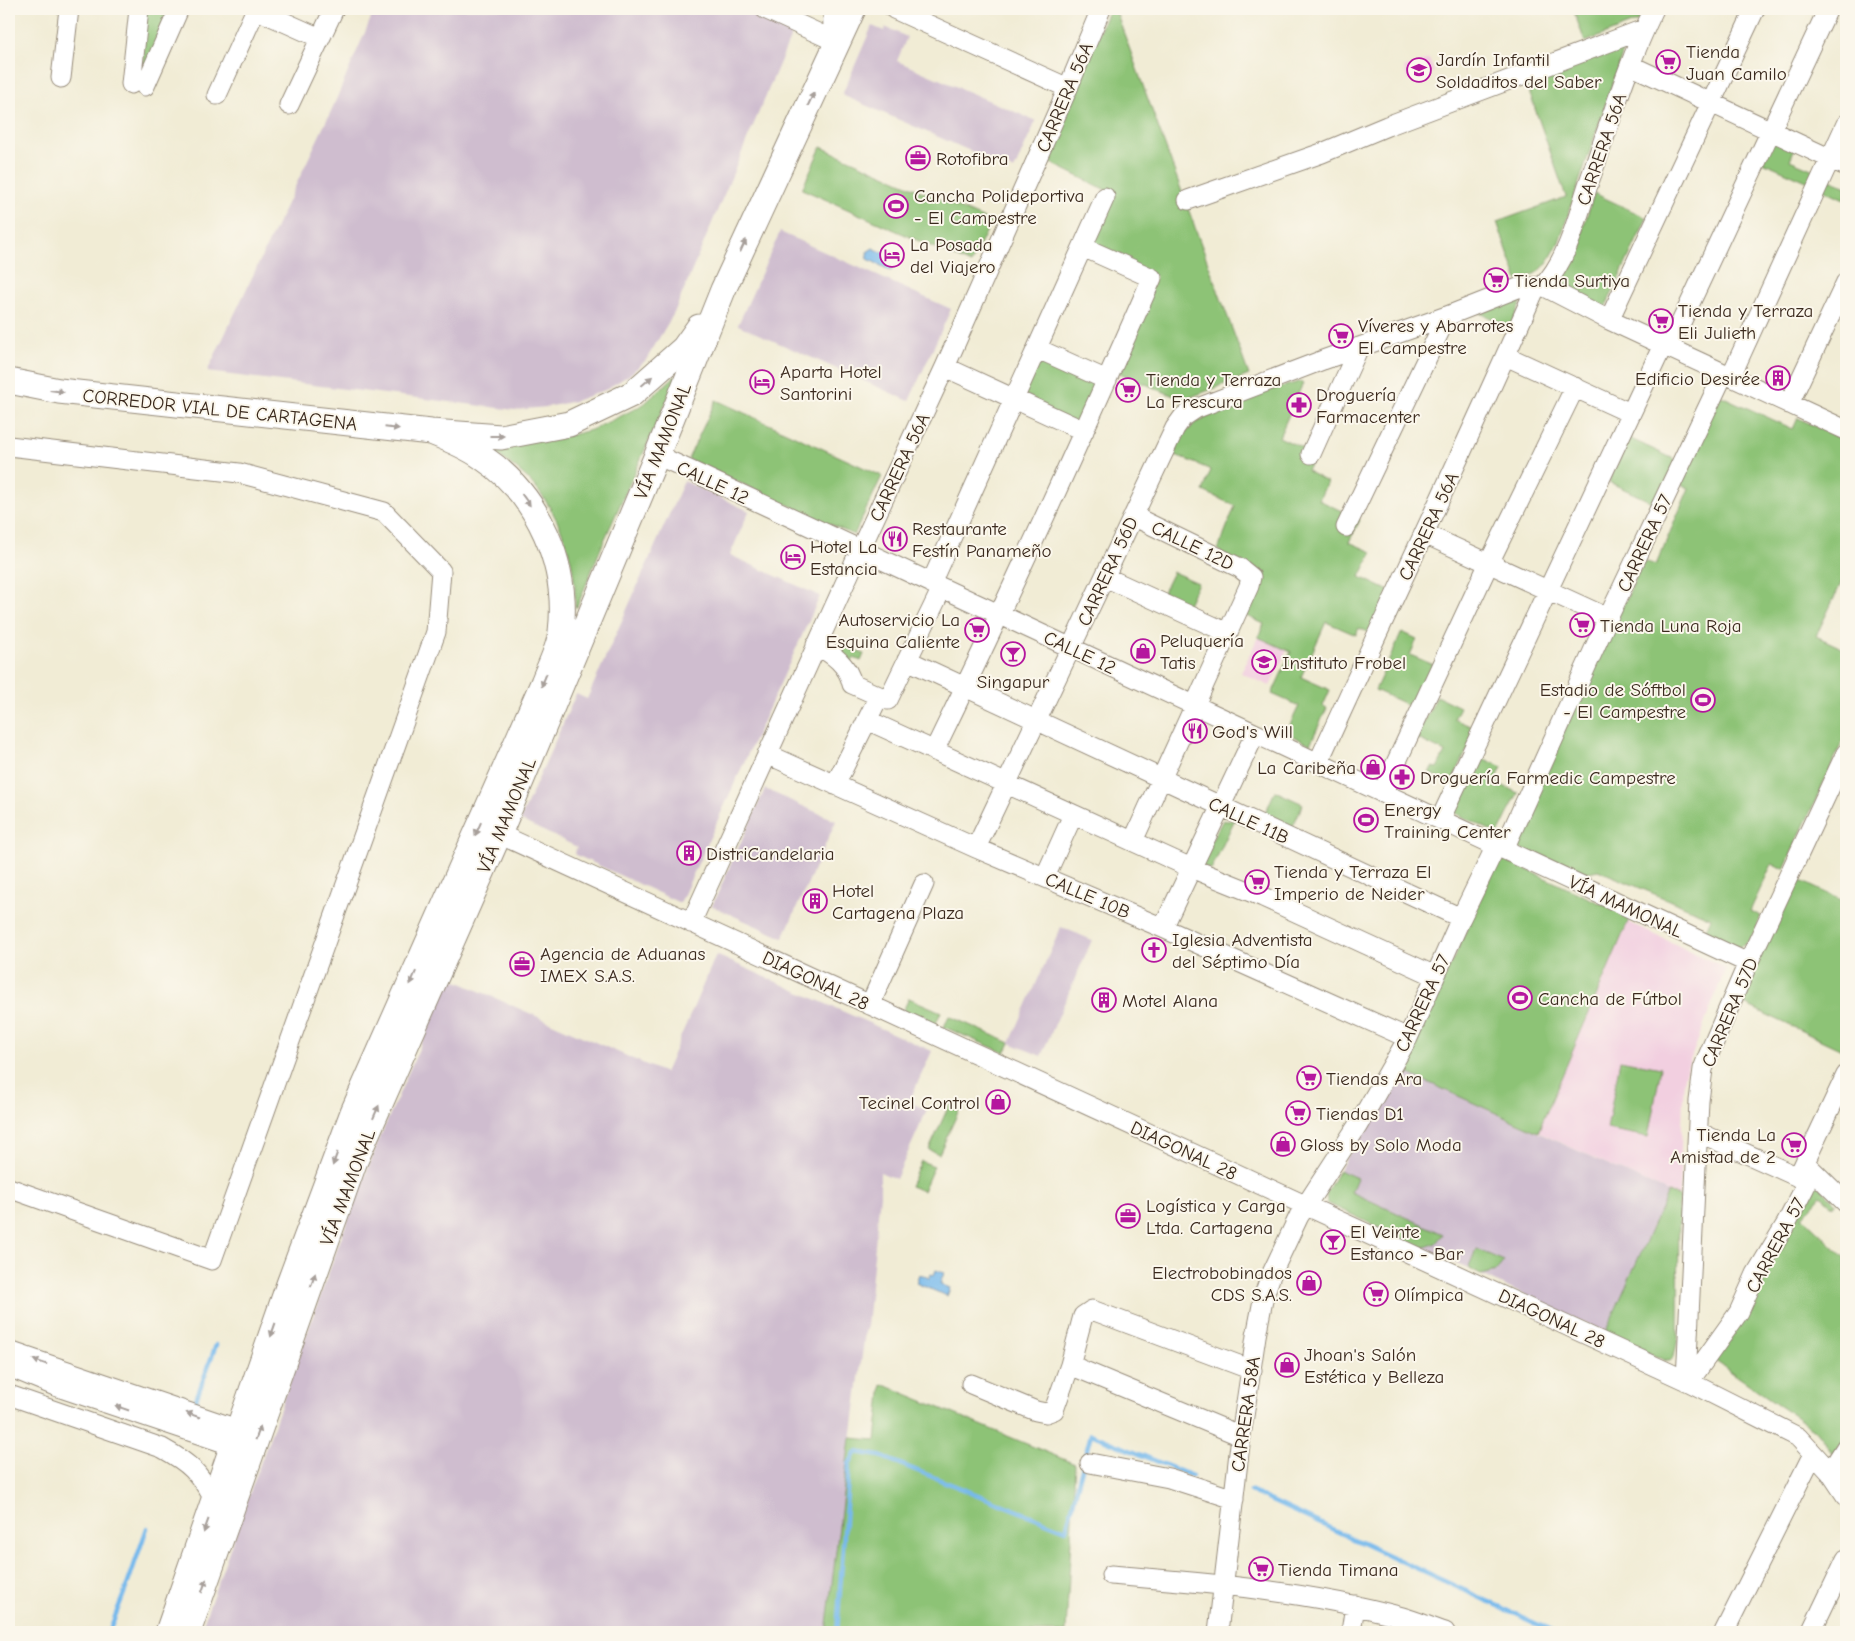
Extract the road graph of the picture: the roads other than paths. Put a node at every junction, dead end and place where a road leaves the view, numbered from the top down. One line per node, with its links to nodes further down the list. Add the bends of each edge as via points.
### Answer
1 (69, 9): 18 (street)
2 (139, 9): 3 (street, via 138,85)
3 (179, 9)
4 (256, 9): 15 (street); 20 (street)
5 (334, 9): 15 (street)
6 (765, 9): 16 (street)
7 (834, 9): 16 (street, via 833,31)
8 (853, 9): 16 (main road, VÍA MAMONAL)
9 (894, 9): 19 (street)
10 (1101, 9): 19 (street, CARRERA 56A)
11 (1654, 9): 14 (street, CARRERA 56A)
12 (1755, 9): 21 (street)
13 (1828, 9): 24 (street)
14 (1644, 29): 17 (street, CARRERA 56A); 27 (street, via 1322,153)
15 (320, 38): 22 (street)
16 (837, 42): 31 (main road, VÍA MAMONAL, one-way to 16)
17 (1630, 65): 21 (street); 30 (street, CARRERA 56A, via 1558,265)
18 (61, 78)
19 (1068, 88): 38 (street, CARRERA 56A)
20 (217, 95)
21 (1710, 102): 24 (street); 33 (street)
22 (289, 105)
23 (1846, 124): 25 (street, CARRERA 57)
24 (1770, 130): 25 (street); 34 (street)
25 (1838, 162): 39 (street, CARRERA 57)
26 (1105, 197): 28 (street)
27 (1188, 200)
28 (1083, 247): 36 (street); 40 (street, via 1152,278)
29 (1846, 282): 44 (street)
30 (1528, 285): 32 (street); 33 (street); 37 (street, CARRERA 56A)
31 (723, 290): 47 (main road, CORREDOR VIAL DE CARTAGENA, one-way to 31, via 501,437 569,424 632,394 684,348); 51 (main road, VÍA MAMONAL)
32 (1447, 316): 35 (street); 53 (street)
33 (1609, 320): 34 (street)
34 (1666, 346): 39 (street); 45 (street)
35 (1359, 347): 50 (street); 52 (street, CARRERA 56D, via 1195,409 1183,417)
36 (1038, 349): 40 (street); 43 (street)
37 (1506, 356): 42 (street); 54 (street, CARRERA 56A)
38 (945, 367): 43 (street); 55 (street, CARRERA 56A)
39 (1727, 375): 44 (street); 61 (street, CARRERA 57)
40 (1107, 380): 48 (street)
41 (9, 381): 47 (main road, CORREDOR VIAL DE CARTAGENA, one-way to 47, via 59,391)
42 (1575, 387): 45 (street); 56 (street)
43 (1015, 400): 48 (street); 58 (street)
44 (1789, 404): 46 (street)
45 (1630, 413): 59 (street)
46 (1846, 430)
47 (431, 432): 63 (main road, CORREDOR VIAL DE CARTAGENA, one-way to 63, via 458,443 498,470 525,498 541,522 560,577)
48 (1084, 432): 60 (street)
49 (9, 446): 101 (street, via 239,473 384,512 441,571 436,632 212,1260)
50 (1311, 454)
51 (657, 455): 55 (street, CALLE 12); 84 (main road, VÍA MAMONAL)
52 (1133, 516): 57 (street, CARRERA 56D); 62 (street, CALLE 12D, via 1240,568 1250,577)
53 (1346, 527)
54 (1425, 534): 56 (street); 76 (street, CARRERA 56A)
55 (860, 550): 58 (street, CALLE 12); 64 (street, CARRERA 56A)
56 (1489, 563): 59 (street); 80 (street)
57 (1105, 577): 62 (street); 65 (street, CARRERA 56D)
58 (937, 585): 60 (street, CALLE 12); 66 (street)
59 (1548, 590): 61 (street); 83 (street)
60 (999, 615): 65 (street, CALLE 12); 67 (street)
61 (1608, 618): 87 (street, CARRERA 57)
62 (1228, 633): 69 (street)
63 (561, 634): 112 (main road, VÍA MAMONAL, one-way to 112, via 543,683 353,1112 289,1284)
64 (816, 645): 68 (street, via 843,664 852,684); 75 (street, CARRERA 56A)
65 (1071, 648): 69 (street, CALLE 12); 71 (street, CARRERA 56D)
66 (907, 660): 67 (street, CALLE 11B); 68 (street, via 888,700)
67 (965, 687): 71 (street, CALLE 11B); 73 (street)
68 (879, 696): 70 (street)
69 (1196, 706): 72 (street, CALLE 12); 77 (street)
70 (867, 720): 73 (street); 79 (street)
71 (1037, 721): 77 (street, CALLE 11B); 78 (street, CARRERA 56D)
72 (1255, 734): 76 (street, CALLE 12); 81 (street)
73 (934, 751): 78 (street)
74 (1846, 753): 94 (street, CARRERA 57D)
75 (767, 754): 79 (street, CALLE 10B); 92 (street, CARRERA 56A)
76 (1318, 764): 80 (street, CALLE 12)
77 (1162, 778): 81 (street, CALLE 11B); 85 (street)
78 (1006, 784): 82 (street); 86 (street, CARRERA 56D)
79 (835, 785): 86 (street, CALLE 10B)
80 (1382, 793): 83 (street, CALLE 12)
81 (1221, 807): 88 (street); 91 (street, CALLE 11B)
82 (1073, 815): 85 (street); 89 (street)
83 (1440, 820): 87 (street, CALLE 12)
84 (499, 834): 92 (street, DIAGONAL 28); 125 (main road, VÍA MAMONAL, one-way to 84, via 354,1163)
85 (1134, 841): 88 (street)
86 (976, 848): 89 (street, CALLE 10B)
87 (1500, 848): 91 (street, CARRERA 57); 94 (street, VÍA MAMONAL)
88 (1191, 868): 93 (street); 95 (street)
89 (1045, 877): 93 (street, CALLE 10B)
90 (924, 884): 96 (street)
91 (1461, 918): 95 (street, CARRERA 57)
92 (691, 923): 96 (street, DIAGONAL 28)
93 (1163, 928): 97 (street, CALLE 10B)
94 (1748, 963): 99 (street, CARRERA 57D, via 1704,1069)
95 (1435, 976): 97 (street, CARRERA 57)
96 (870, 1005): 103 (street, DIAGONAL 28)
97 (1408, 1038): 103 (street, CARRERA 57)
98 (1846, 1076): 100 (street)
99 (1698, 1132): 100 (street); 108 (street, CARRERA 57D)
100 (1801, 1170): 102 (street); 108 (street, CARRERA 57, via 1805,1188 1756,1274 1739,1312)
101 (9, 1188)
102 (1846, 1203)
103 (1306, 1206): 107 (street, CARRERA 58A, via 1267,1288 1259,1315); 108 (street, DIAGONAL 28)
104 (9, 1351): 112 (street, one-way to 104)
105 (1070, 1365): 107 (street, via 1083,1316 1092,1310); 109 (street, via 1054,1410 1046,1413); 111 (street)
106 (9, 1367): 112 (street, one-way to 106, via 55,1386)
107 (1252, 1370): 111 (street, CARRERA 58A)
108 (1688, 1381): 114 (street, DIAGONAL 28, via 1798,1437)
109 (971, 1384)
110 (9, 1395): 119 (street, via 162,1448 184,1460 202,1477)
111 (1241, 1436): 118 (street, CARRERA 58A)
112 (237, 1438): 119 (main road, VÍA MAMONAL)
113 (1846, 1447): 116 (street)
114 (1813, 1454): 116 (street, DIAGONAL 28); 129 (street)
115 (1090, 1462): 118 (street, via 1168,1478)
116 (1830, 1472): 117 (street, DIAGONAL 28)
117 (1846, 1496)
118 (1234, 1499): 122 (street, CARRERA 58A)
119 (215, 1500): 124 (main road, VÍA MAMONAL, one-way to 124)
120 (1846, 1559): 130 (street)
121 (1111, 1575): 122 (street)
122 (1222, 1584): 123 (street); 126 (street, CARRERA 58A)
123 (1355, 1605): 127 (street); 128 (street, via 1404,1617)
124 (168, 1632)
125 (188, 1632)
126 (1218, 1632)
127 (1352, 1632)
128 (1445, 1632)
129 (1724, 1632)
130 (1811, 1632)

